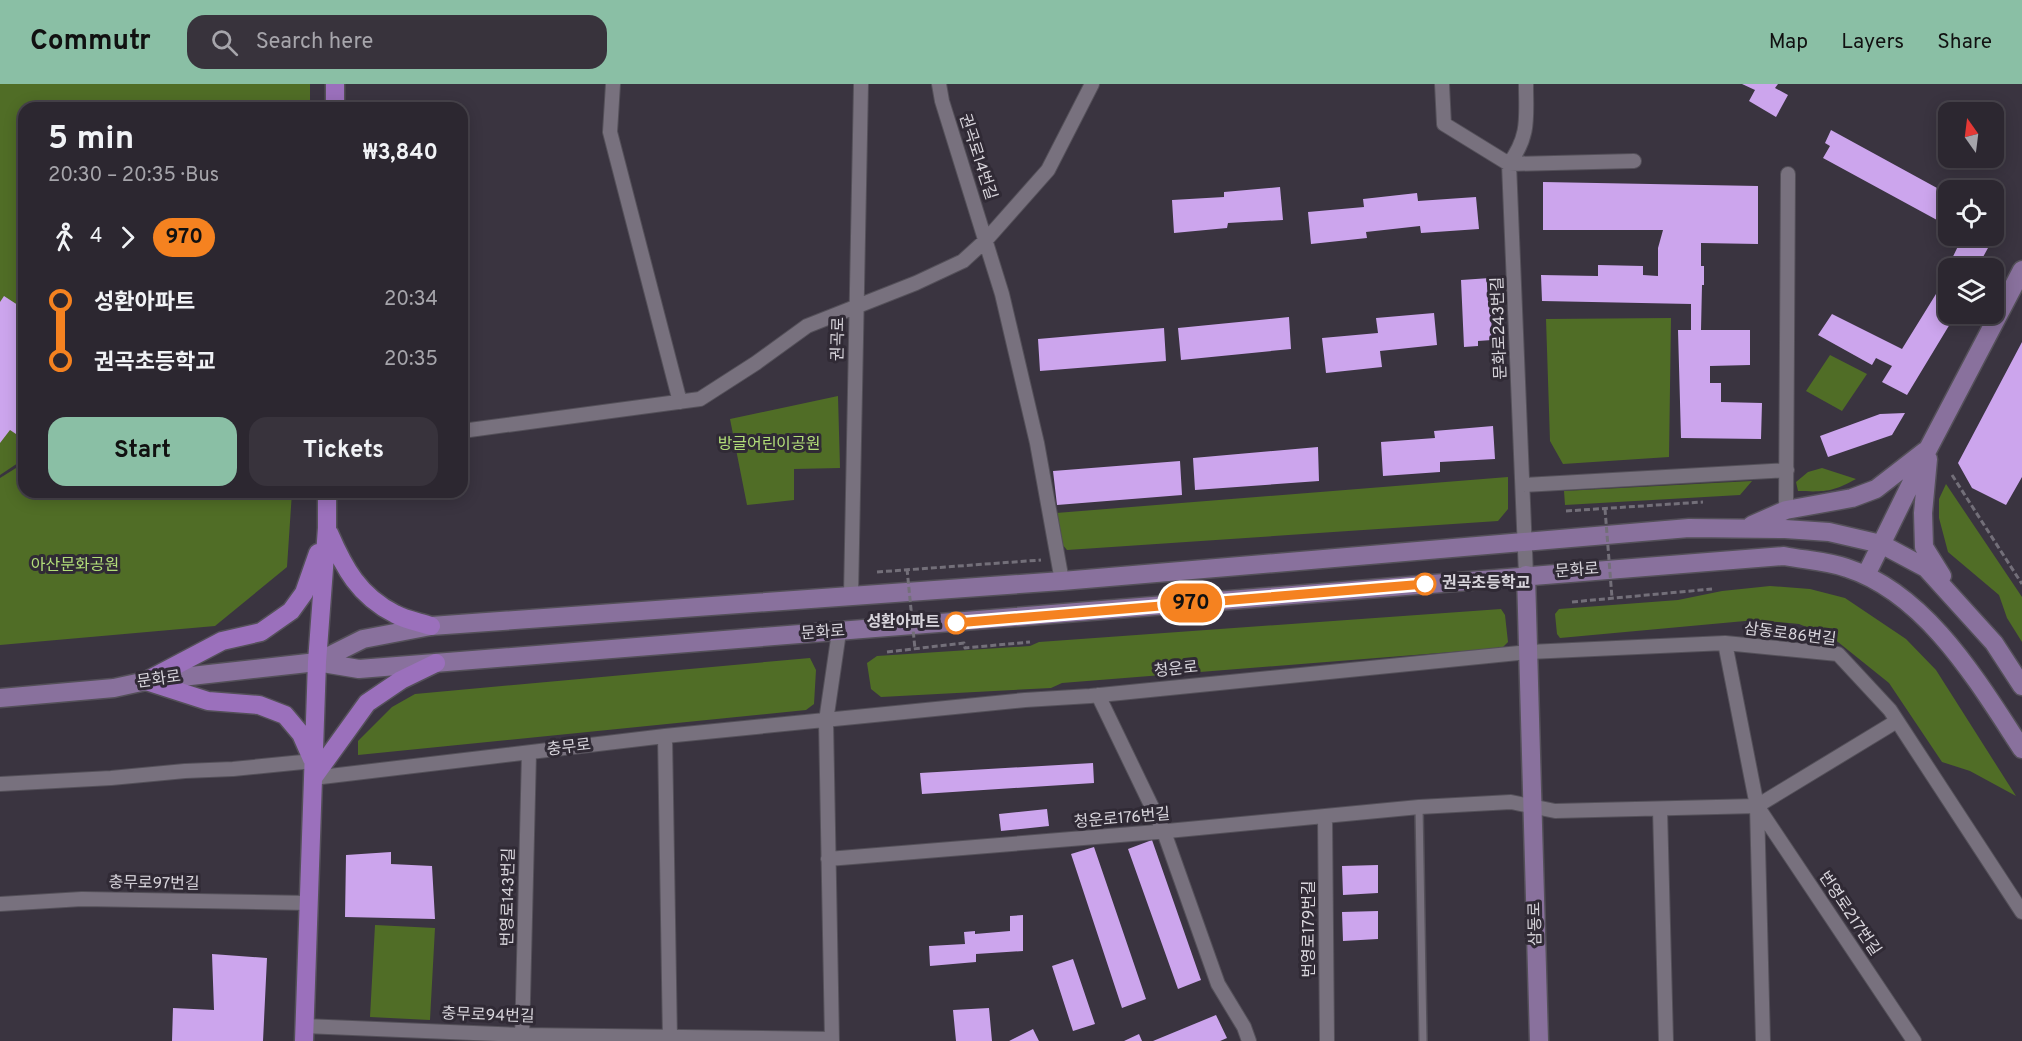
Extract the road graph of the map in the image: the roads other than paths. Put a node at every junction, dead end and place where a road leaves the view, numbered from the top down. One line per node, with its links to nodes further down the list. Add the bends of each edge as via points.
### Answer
1 (335, 84): 8 (main road)
2 (613, 84): 15 (street, via 610,132)
3 (861, 84): 14 (street, 권곡로)
4 (939, 84): 12 (street, 권곡로14번길)
5 (1092, 84): 12 (street, 권곡로14번길, via 1048,170)
6 (1442, 84): 10 (street, via 1444,124)
7 (1526, 84): 10 (street, via 1525,137)
8 (335, 102)
9 (1634, 161): 10 (street)
10 (1509, 164): 19 (street, 문화로243번길)
11 (1788, 174): 18 (street)
12 (986, 240): 14 (street, 권곡로14번길, via 963,261 915,284); 28 (street, via 1034,432)
13 (2022, 270): 17 (main road)
14 (856, 305): 15 (street, 권곡로14번길, via 807,326 700,399); 29 (street, 권곡로)
15 (680, 402): 16 (street, 권곡로14번길)
16 (468, 430)
17 (1928, 448): 21 (main road, via 1876,489 1851,498); 25 (main road); 30 (main road, via 1924,547)
18 (1787, 470): 19 (street); 21 (street)
19 (1523, 485): 24 (street, 문화로243번길)
20 (327, 498): 22 (main road)
21 (1786, 510): 23 (main road)
22 (327, 528): 31 (main road, via 343,566 357,585 396,615); 35 (main road); 37 (main road, via 304,593 291,611 261,632 222,641)
23 (1745, 528): 24 (main road, 문화로, via 1689,528); 25 (main road, 문화로, via 1828,532)
24 (1525, 542): 26 (street, 문화로243번길); 28 (main road, 문화로)
25 (1881, 544): 27 (main road); 30 (main road, 문화로, via 1926,568)
26 (1526, 575): 27 (main road, 문화로, via 1784,556 1845,567); 32 (main road, 문화로); 34 (main road, 삼동로)
27 (1866, 575): 44 (main road, 문화로, via 1899,595 1929,622 1972,673)
28 (1062, 581): 29 (main road, 문화로)
29 (851, 595): 31 (main road, 문화로)
30 (1958, 603): 38 (main road, 문화로, via 1994,643)
31 (431, 626): 35 (main road, 문화로, via 363,639)
32 (839, 632): 36 (main road, 문화로); 41 (street)
33 (1725, 643): 34 (street, 삼동로86번길); 42 (street, 삼동로86번길, via 1838,654); 48 (street)
34 (1529, 652): 39 (street, 청운로); 50 (main road, 삼동로)
35 (317, 662): 36 (main road, 문화로, via 359,669); 37 (main road, 문화로); 46 (main road)
36 (436, 663): 46 (main road, via 367,703)
37 (146, 681): 40 (main road, 문화로, via 114,688); 46 (main road, via 208,701 259,705 285,715 301,734)
38 (2022, 686)
39 (1098, 695): 41 (street, 청운로); 53 (street)
40 (0, 698)
41 (826, 721): 43 (street, 충무로); 54 (street)
42 (1897, 721): 48 (street); 57 (street, 삼동로86번길)
43 (666, 736): 45 (street, 충무로); 61 (street)
44 (2022, 749)
45 (529, 753): 46 (street, 충무로); 60 (street, 번영로143번길)
46 (313, 769): 47 (street, 충무로, via 186,771); 55 (main road)
47 (0, 784)
48 (1757, 806): 51 (street); 68 (street); 69 (street, 번영로217번길)
49 (1419, 807): 50 (street, 청운로176번길, via 1511,802); 52 (street, 청운로176번길); 65 (lane)
50 (1534, 807): 51 (street, via 1554,811); 66 (main road, 삼동로)
51 (1660, 809): 67 (street)
52 (1325, 817): 53 (street, 청운로176번길); 64 (street, 번영로179번길)
53 (1164, 832): 54 (street, 청운로176번길); 63 (street, via 1218,984)
54 (828, 859): 62 (street)
55 (309, 903): 56 (street, 충무로97번길, via 82,899); 58 (main road)
56 (0, 904)
57 (2022, 912)
58 (304, 1033): 59 (street, 충무로94번길)
59 (434, 1036): 60 (street, 충무로94번길)
60 (522, 1038): 61 (street, 충무로94번길)
61 (670, 1039): 62 (street, 충무로94번길)
62 (832, 1040)
63 (1249, 1041)
64 (1327, 1041)
65 (1423, 1041)
66 (1539, 1041)
67 (1666, 1041)
68 (1763, 1041)
69 (1914, 1041)

